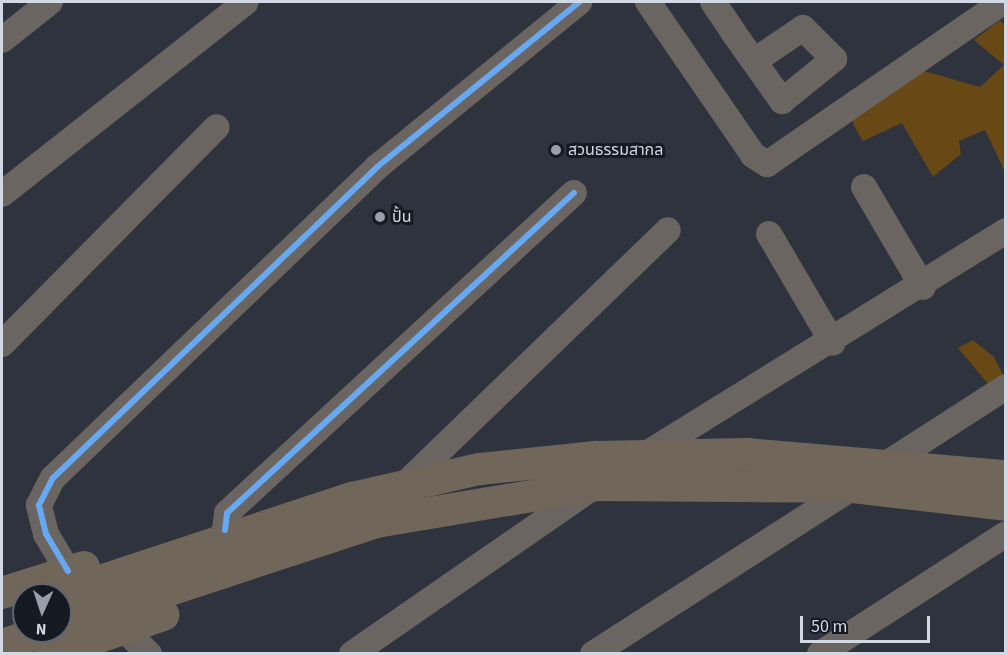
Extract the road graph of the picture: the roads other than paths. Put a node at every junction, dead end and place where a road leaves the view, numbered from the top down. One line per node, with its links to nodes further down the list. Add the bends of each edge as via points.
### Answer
1 (50, 2): 7 (street)
2 (246, 2): 12 (street)
3 (579, 2): 31 (street, via 377,167 53,478 39,505)
4 (648, 2): 5 (street, via 755,159 767,164)
5 (1003, 2)
6 (718, 3): 8 (street)
7 (2, 40)
8 (754, 61)
9 (217, 127): 18 (street)
10 (864, 187): 16 (street)
11 (574, 193): 29 (street, via 227,513)
12 (2, 194)
13 (668, 230): 24 (street)
14 (1005, 231): 16 (street)
15 (768, 234): 17 (street)
16 (924, 287): 17 (street)
17 (833, 343): 20 (street)
18 (2, 344)
19 (1005, 387): 21 (street)
20 (643, 456): 21 (main road, via 747,454); 24 (main road, via 480,469)
21 (888, 464): 22 (main road)
22 (1005, 476)
23 (596, 485): 25 (main road); 27 (main road); 36 (street)
24 (403, 486): 26 (main road)
25 (853, 487): 28 (main road); 37 (street)
26 (352, 498): 29 (main road); 31 (main road)
27 (492, 500): 32 (main road, via 376,522); 33 (main road)
28 (1005, 505)
29 (225, 530): 31 (main road)
30 (1005, 534): 38 (street)
31 (63, 583)
32 (72, 622)
33 (123, 628): 34 (main road); 35 (street)
34 (50, 654)
35 (149, 654)
36 (352, 654)
37 (593, 654)
38 (820, 654)

